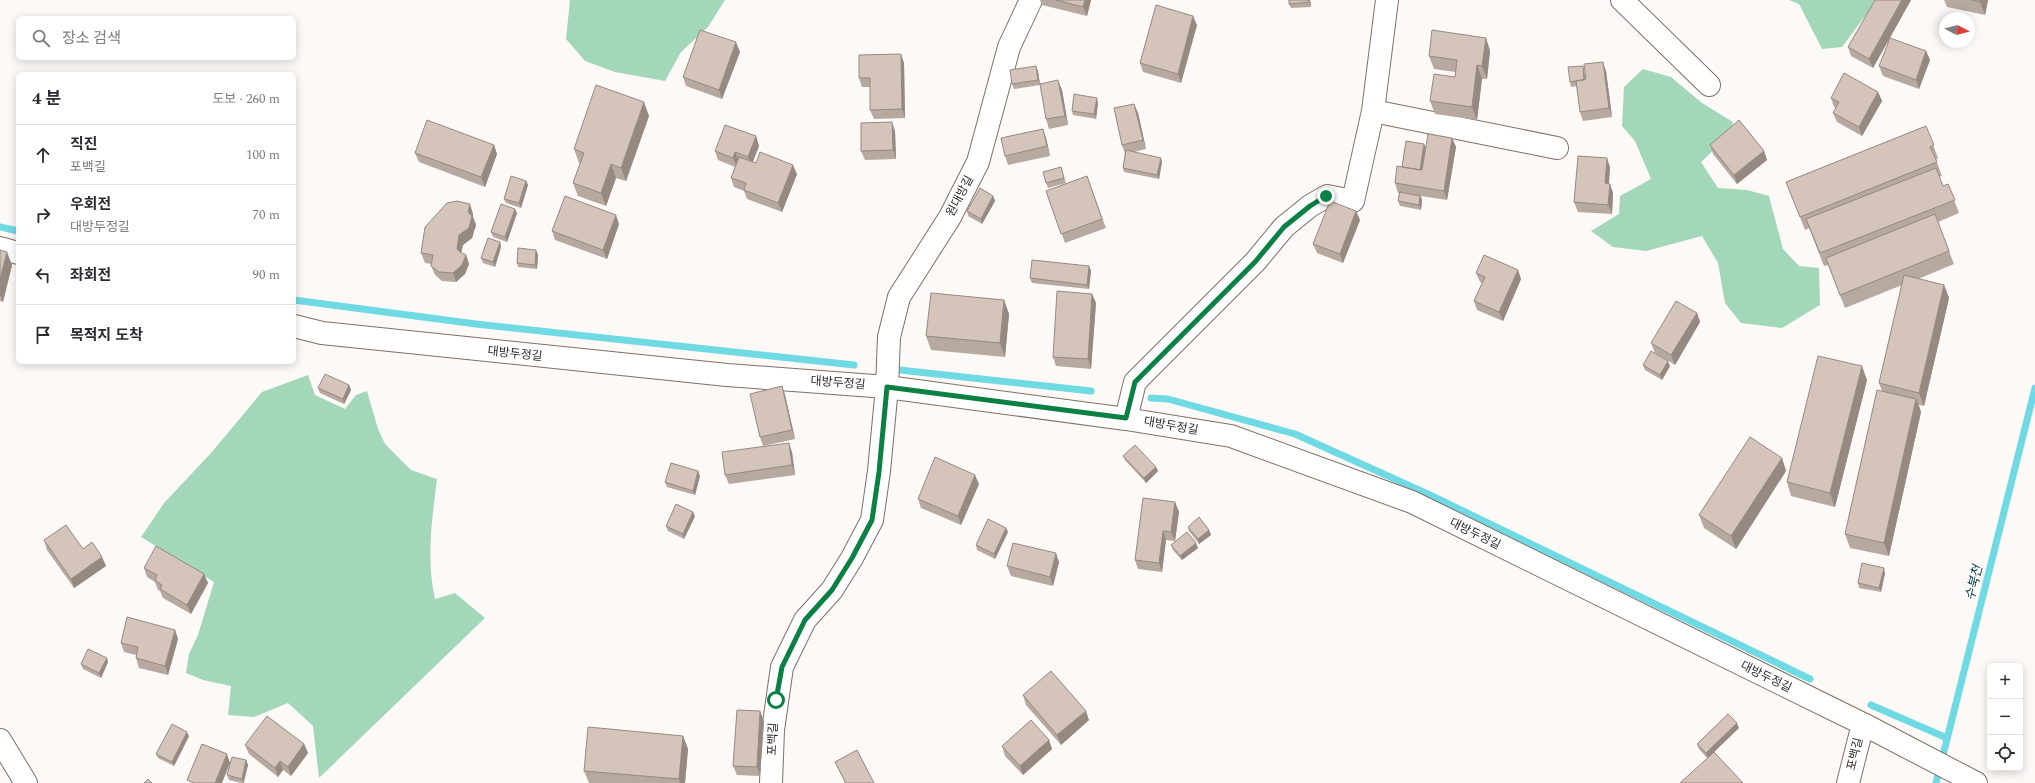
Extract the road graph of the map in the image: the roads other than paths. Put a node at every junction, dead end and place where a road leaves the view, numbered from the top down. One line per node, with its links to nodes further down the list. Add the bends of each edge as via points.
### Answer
1 (1031, 0): 10 (street, 원대방길, via 1009,47 978,162 950,217 899,297 889,337)
2 (1387, 0): 5 (street)
3 (1622, 0): 4 (street)
4 (1710, 85)
5 (1373, 111): 6 (street); 11 (street, via 1353,201 1326,196 1284,227 1250,268 1135,382)
6 (1557, 148)
7 (0, 248): 8 (street)
8 (16, 252)
9 (296, 327): 10 (street, 대방두정길, via 322,334 666,369)
10 (887, 387): 11 (street, 대방두정길); 15 (street, 포백길, via 872,520 832,590 805,620 782,667 773,730)
11 (1126, 418): 12 (street, 대방두정길, via 1231,436 1412,502)
12 (1863, 724): 16 (street, 포백길); 17 (street, 대방두정길)
13 (0, 740): 14 (street)
14 (26, 783)
15 (771, 783)
16 (1848, 783)
17 (1976, 783)

